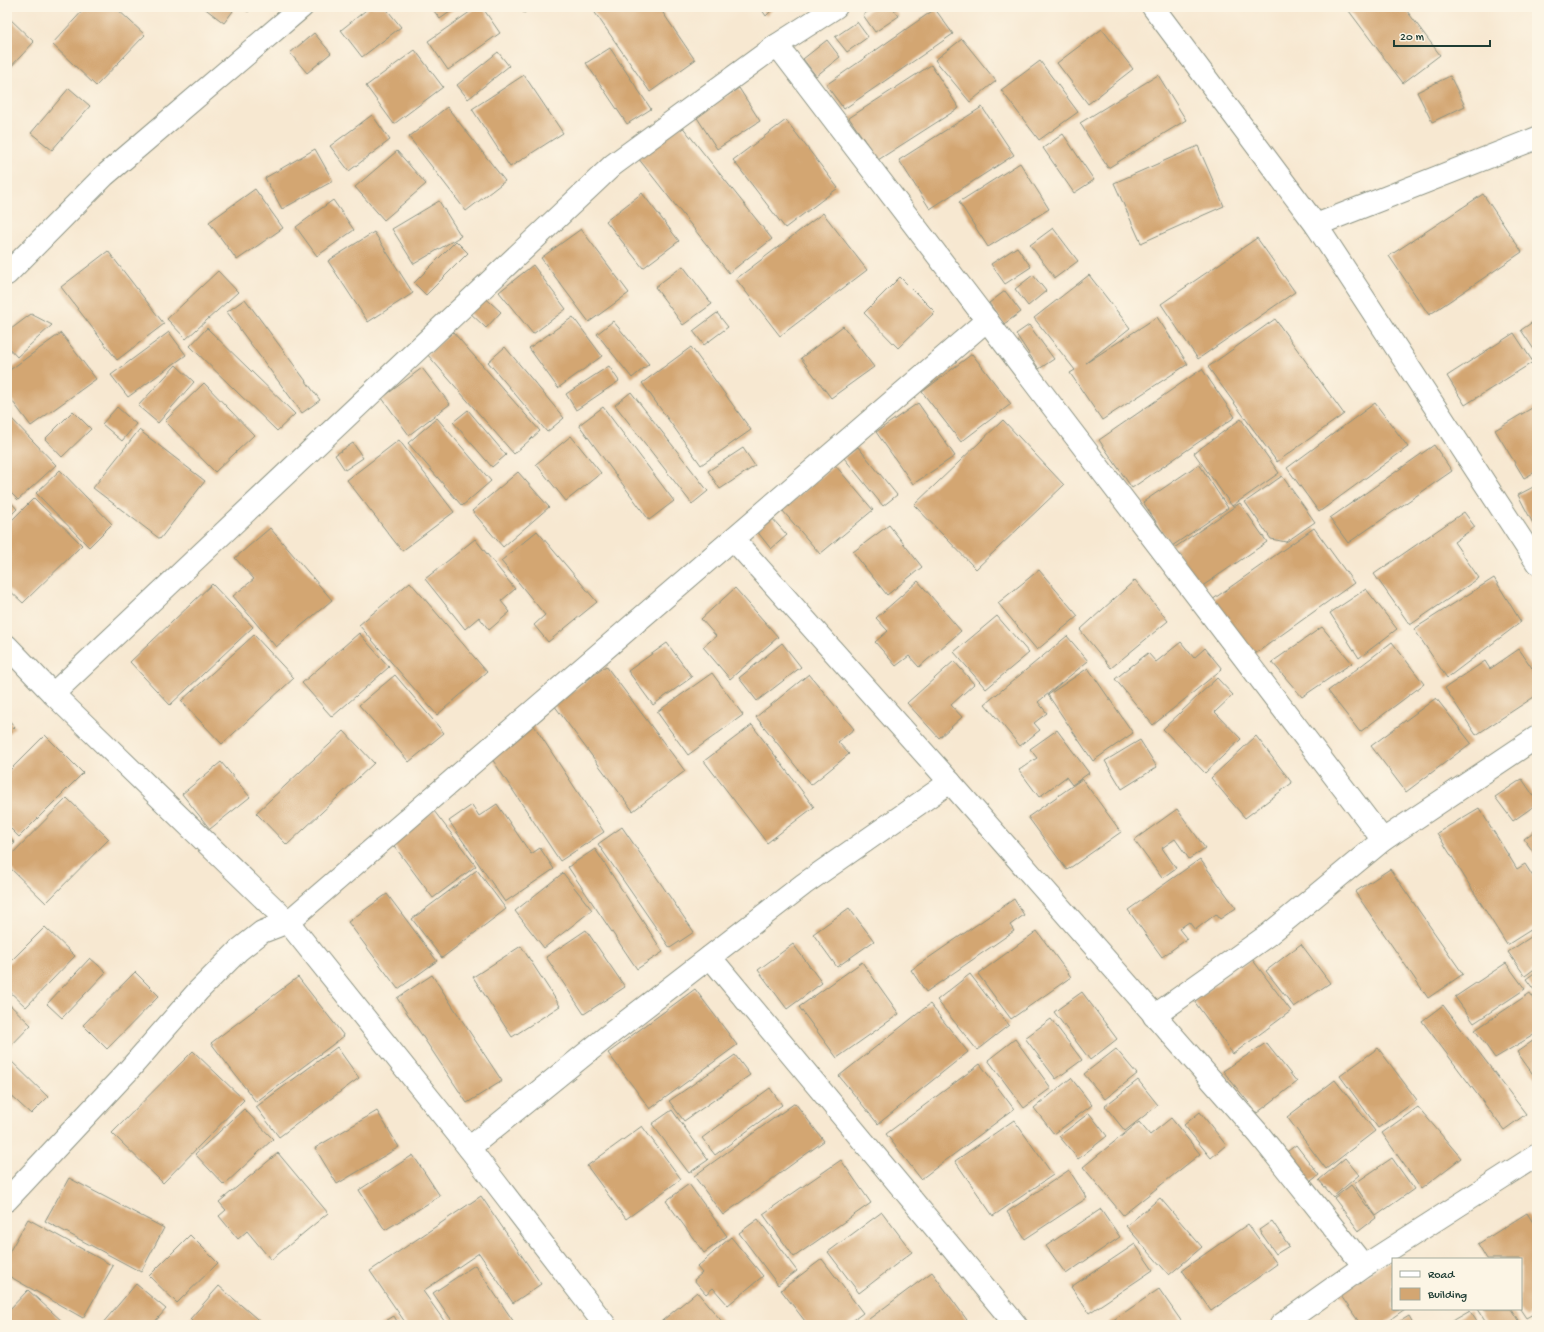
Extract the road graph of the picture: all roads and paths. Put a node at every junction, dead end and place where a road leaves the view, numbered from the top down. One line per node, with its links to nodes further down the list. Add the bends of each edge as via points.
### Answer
1 (302, 7): 7 (street, via 104,176)
2 (836, 7): 4 (street)
3 (1153, 7): 6 (street)
4 (777, 45): 8 (street); 12 (street, via 612,165)
5 (1537, 138): 6 (street)
6 (1316, 225): 10 (street)
7 (7, 274)
8 (987, 320): 9 (street); 15 (street)
9 (733, 539): 14 (street); 16 (street)
10 (1537, 563)
11 (7, 646): 12 (street)
12 (53, 694): 16 (street)
13 (1537, 737): 15 (street)
14 (950, 782): 17 (street, via 804,884); 18 (street)
15 (1383, 840): 18 (street, via 1268,935)
16 (288, 922): 19 (street); 21 (street, via 262,932 239,950 198,991 127,1072)
17 (710, 957): 19 (street); 24 (street)
18 (1154, 1016): 22 (street, via 1258,1133)
19 (469, 1148): 23 (street)
20 (1536, 1157): 22 (street)
21 (7, 1200)
22 (1364, 1266): 25 (street)
23 (605, 1325)
24 (1016, 1325)
25 (1281, 1325)

